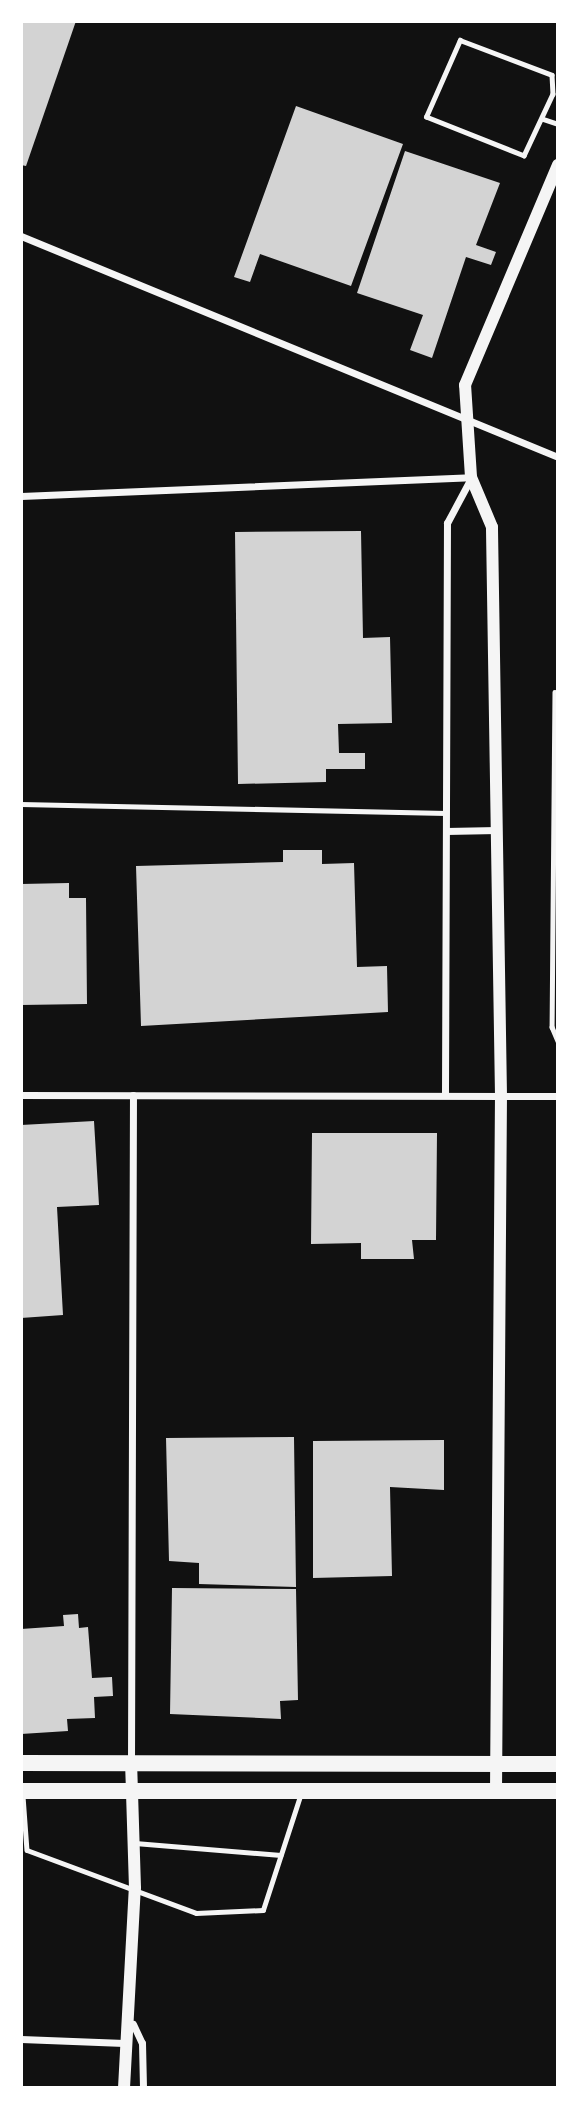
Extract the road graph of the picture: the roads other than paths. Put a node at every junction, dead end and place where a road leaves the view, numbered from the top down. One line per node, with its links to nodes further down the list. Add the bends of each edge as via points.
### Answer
1 (543, 119): 1 (lane, via 553,94 552,75 460,40 426,117 524,156); 2 (lane)
2 (558, 124)
3 (558, 165): 5 (street, via 465,385)
4 (21, 236): 5 (street)
5 (465, 420): 6 (street); 7 (street)
6 (558, 457)
7 (471, 477): 8 (street); 11 (street, via 447,523); 12 (street, via 492,527)
8 (21, 496)
9 (555, 692): 14 (lane, via 552,1027)
10 (21, 804): 11 (lane)
11 (446, 813): 13 (street)
12 (497, 830): 13 (street); 18 (street)
13 (446, 831): 15 (street)
14 (558, 1041)
15 (445, 1093): 17 (street); 18 (street)
16 (21, 1095): 17 (street)
17 (133, 1095): 21 (street)
18 (501, 1096): 19 (street); 22 (street)
19 (558, 1096)
20 (21, 1763): 21 (main road)
21 (131, 1763): 22 (main road); 27 (street)
22 (495, 1764): 23 (main road); 28 (street)
23 (558, 1764)
24 (22, 1791): 27 (main road); 31 (lane, via 26,1850)
25 (302, 1791): 27 (main road); 28 (main road); 30 (lane)
26 (558, 1791): 28 (main road)
27 (132, 1792): 29 (street)
28 (496, 1792)
29 (134, 1843): 30 (lane); 31 (street)
30 (281, 1855): 31 (lane, via 263,1910 196,1913)
31 (135, 1888): 32 (street)
32 (133, 2024): 34 (street); 36 (street, via 142,2043)
33 (21, 2039): 34 (street)
34 (124, 2043): 35 (street)
35 (124, 2088)
36 (143, 2088)

